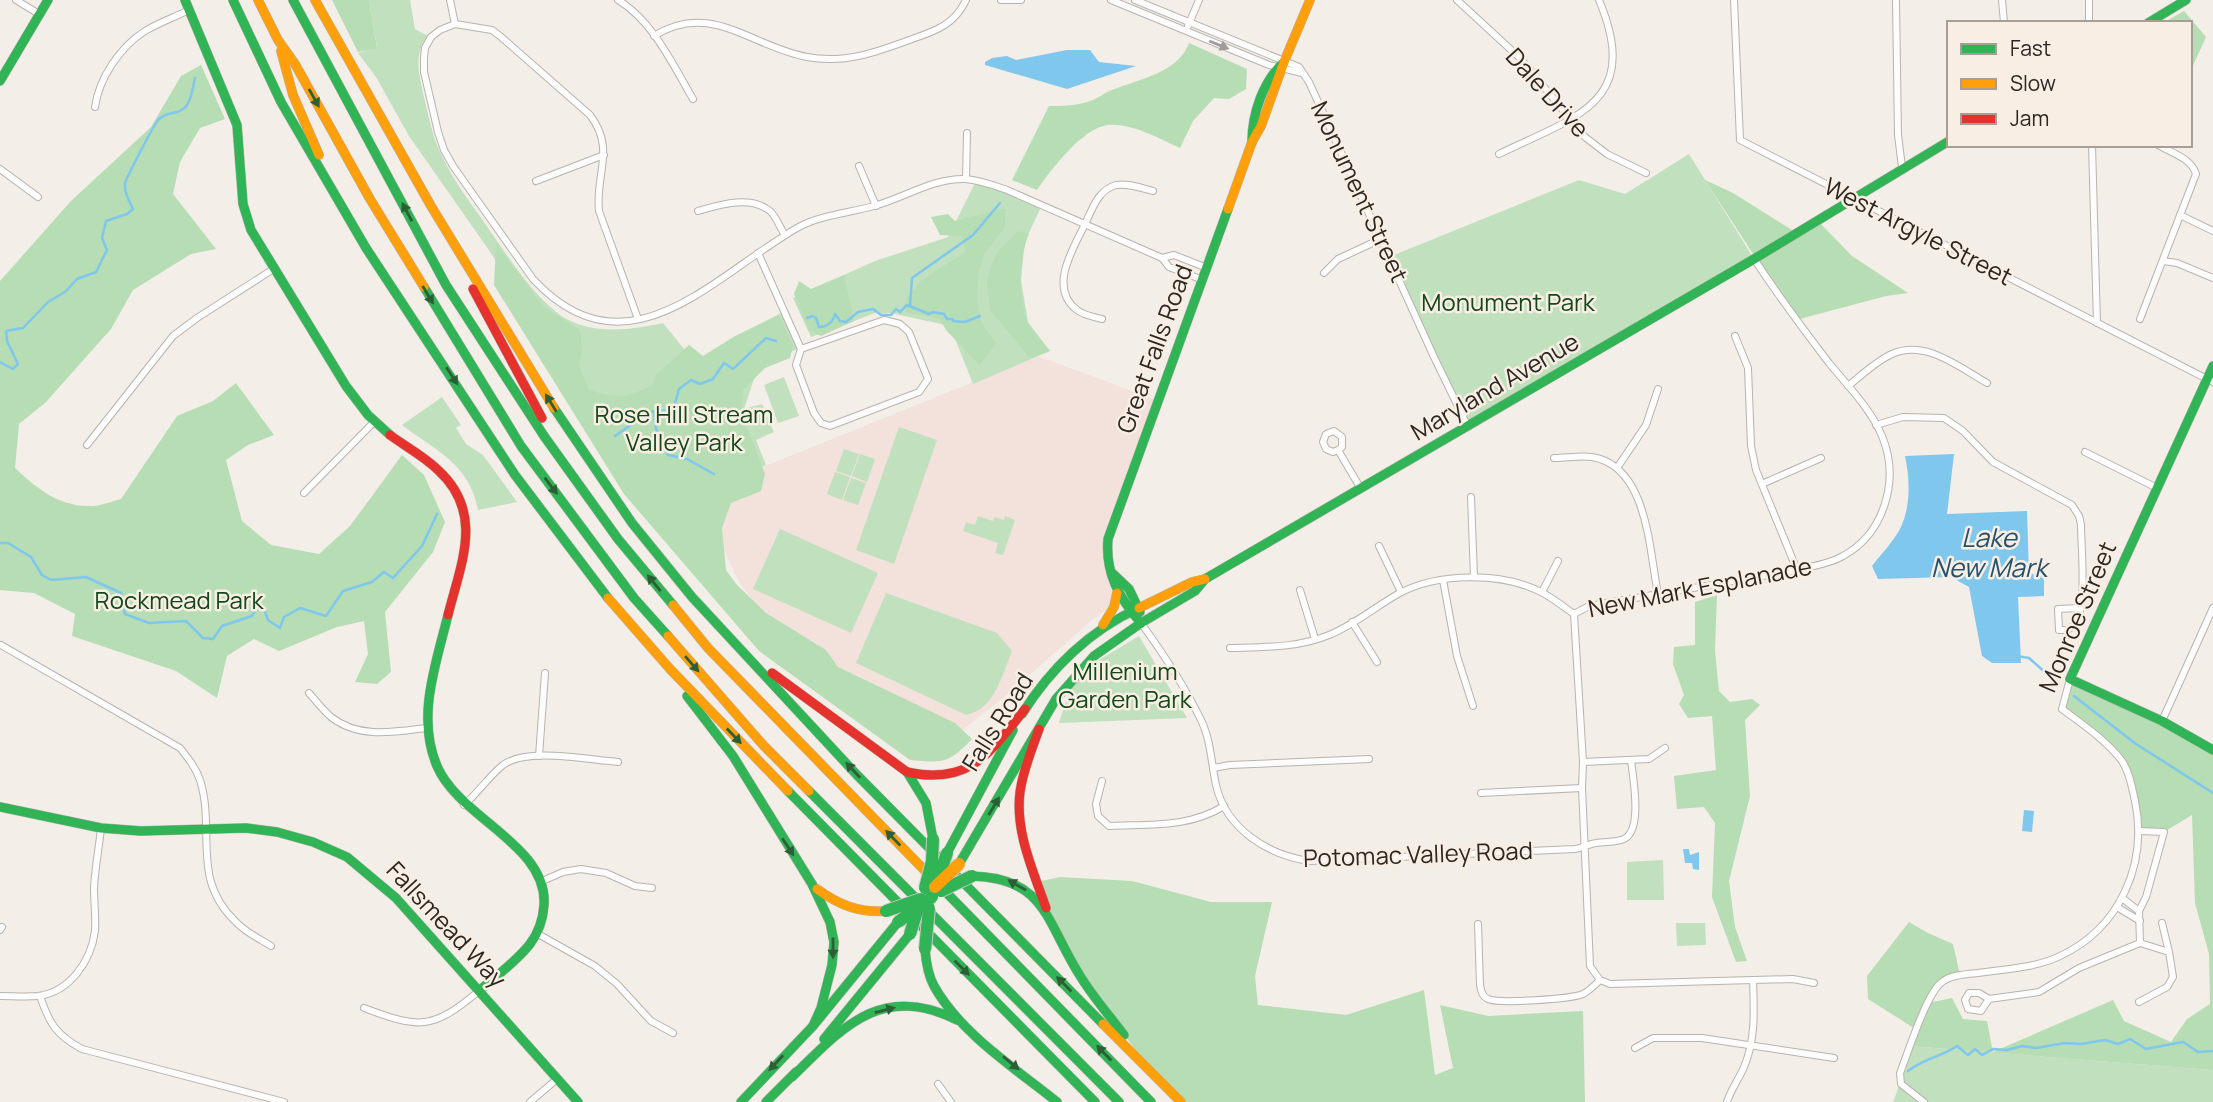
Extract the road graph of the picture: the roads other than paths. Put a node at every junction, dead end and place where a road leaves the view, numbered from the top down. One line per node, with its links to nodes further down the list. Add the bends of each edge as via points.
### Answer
1 (16, 0): 24 (street)
2 (48, 0): 24 (main road)
3 (233, 0): 56 (main road, via 281,102)
4 (258, 0): 32 (main road)
5 (293, 0): 90 (main road, one-way to 5, via 446,285)
6 (317, 0): 54 (main road)
7 (618, 0): 31 (street)
8 (966, 0): 31 (street, via 948,25 851,58 805,56 740,27 695,17 672,22)
9 (1001, 0): 10 (street)
10 (1020, 0)
11 (1111, 0): 30 (street)
12 (1135, 0): 28 (street)
13 (1199, 0): 28 (street)
14 (1310, 0): 33 (main road, Great Falls Road)
15 (1599, 0): 37 (street, via 1614,52 1610,77 1593,103)
16 (1734, 0): 52 (street, West Argyle Street, via 1740,140)
17 (1896, 0): 45 (street)
18 (2002, 0): 25 (street)
19 (2089, 0): 26 (street)
20 (2186, 0): 27 (main road)
21 (1459, 1): 37 (street, Dale Drive, via 1521,59)
22 (452, 2): 29 (street)
23 (187, 5): 36 (street, via 125,47 100,87); 66 (main road, via 237,125 245,216)
24 (40, 14): 34 (main road)
25 (2004, 21)
26 (2089, 21)
27 (2151, 21)
28 (1189, 23): 30 (street); 33 (street)
29 (455, 24): 43 (street, via 492,30 580,106 600,127); 70 (street, via 431,37 424,58 438,132 453,166 548,295 594,319)
30 (1188, 32): 33 (street, one-way to 33)
31 (654, 36): 35 (street)
32 (278, 40): 56 (main road, via 293,95); 189 (main road, one-way to 189, via 521,446 634,598 764,746)
33 (1281, 66): 61 (street, Monument Street, via 1299,67 1309,82); 68 (main road, Great Falls Road, via 1251,128 1252,142)
34 (0, 80)
35 (693, 99)
36 (95, 107)
37 (1571, 119): 42 (street); 47 (street, Dale Drive, via 1597,147)
38 (967, 133): 48 (street)
39 (1947, 142): 45 (main road, Maryland Avenue)
40 (2092, 147): 73 (street)
41 (2162, 147): 57 (street, via 2186,160 2196,174)
42 (1499, 154)
43 (604, 155): 49 (street); 70 (street, via 599,211)
44 (859, 166): 53 (street)
45 (1902, 167): 52 (main road, Maryland Avenue)
46 (0, 169): 51 (street)
47 (1646, 173)
48 (966, 179): 53 (street, via 937,183); 58 (street, via 1007,190)
49 (536, 181)
50 (1153, 191): 58 (street, via 1130,185 1108,189 1096,200)
51 (38, 197)
52 (1854, 199): 64 (main road, Maryland Avenue); 73 (street, West Argyle Street)
53 (876, 205): 60 (street, via 810,221)
54 (432, 206): 90 (main road); 108 (main road, one-way to 54, via 632,523 560,418)
55 (698, 211): 60 (street, via 724,204 760,205 771,212)
56 (346, 215): 120 (main road, one-way to 120, via 515,475 594,582)
57 (2180, 215): 59 (street); 65 (street)
58 (1085, 224): 63 (street); 72 (street, via 1065,269 1065,290 1077,310)
59 (2213, 230)
60 (785, 235): 62 (street)
61 (1381, 239): 67 (street, via 1338,259); 83 (street, Monument Street)
62 (758, 253): 70 (street, via 681,305); 75 (street)
63 (1162, 258): 68 (street, via 1169,267); 68 (street, via 1174,255)
64 (1754, 259): 79 (street, New Mark Esplanade); 83 (main road, Maryland Avenue)
65 (2163, 261): 69 (street); 71 (street)
66 (275, 268): 81 (main road, via 348,389); 84 (street, via 173,336)
67 (1324, 273)
68 (1205, 274): 99 (main road, Great Falls Road, via 1108,540)
69 (2213, 278)
70 (638, 319)
71 (2140, 319)
72 (1102, 320)
73 (2097, 323): 77 (street, West Argyle Street)
74 (1735, 336): 91 (street, via 1748,368 1751,446)
75 (801, 349): 75 (street, via 796,365 814,413 830,426 919,392 928,379 909,332 884,320)
76 (2213, 366): 77 (main road, Monroe Street)
77 (2210, 380): 92 (main road, Monroe Street)
78 (1987, 383): 79 (street, via 1938,355 1908,349 1881,361)
79 (1848, 386): 82 (street, New Mark Esplanade)
80 (1658, 389): 89 (street, via 1646,425)
81 (374, 422): 94 (street); 127 (main road, via 449,478 465,509 468,534 430,688)
82 (1876, 425): 98 (street, New Mark Esplanade, via 1890,460 1890,486 1881,515 1862,543 1843,556); 109 (street, via 1903,417 1944,418 1964,431 1993,462 2072,505 2081,524)
83 (1468, 427): 93 (main road, Maryland Avenue)
84 (87, 445)
85 (1338, 450): 93 (street)
86 (2085, 452): 92 (street)
87 (1554, 458): 89 (street, via 1592,457)
88 (1821, 458): 91 (street)
89 (1617, 468): 107 (street, via 1631,481 1640,500)
90 (574, 477): 190 (main road, one-way to 90, via 708,648 618,539)
91 (1762, 484): 98 (street)
92 (2157, 488): 122 (main road, Monroe Street)
93 (1361, 489): 101 (main road, Maryland Avenue)
94 (304, 493)
95 (1471, 497): 100 (street)
96 (1379, 546): 104 (street)
97 (1558, 561): 105 (street)
98 (1797, 570): 107 (street, New Mark Esplanade)
99 (1111, 572): 106 (main road, Great Falls Road); 111 (main road, Great Falls Road, via 1119,576)
100 (1474, 578): 102 (street); 105 (street)
101 (1205, 579): 111 (main road, Maryland Avenue); 114 (main road, Maryland Avenue, via 1195,591)
102 (1443, 580): 104 (street); 124 (street, via 1457,656)
103 (1300, 590): 116 (street)
104 (1401, 592): 113 (street)
105 (1542, 592): 112 (street)
106 (1117, 593): 111 (main road, Great Falls Road); 115 (main road, via 1114,607)
107 (1658, 594): 112 (street, New Mark Esplanade, via 1590,606)
108 (692, 597): 137 (main road, via 780,681); 191 (main road, one-way to 108, via 857,775)
109 (2080, 608): 109 (street, via 2058,609 2059,630 2076,623)
110 (2213, 608): 126 (street)
111 (1135, 609): 114 (main road, Great Falls Road); 115 (main road, Falls Road)
112 (1574, 614): 135 (street, New Mark Esplanade)
113 (1352, 622): 116 (street); 119 (street)
114 (1141, 623): 128 (main road, Falls Road, via 1092,655); 136 (street, Potomac Valley Road, via 1200,718)
115 (1098, 631): 125 (main road, Falls Road, via 1056,670)
116 (1315, 639): 118 (street, via 1292,646)
117 (1, 645): 145 (street, via 180,748 200,780)
118 (1230, 648)
119 (1377, 662)
120 (670, 668): 149 (main road, one-way to 149, via 733,755); 188 (main road, one-way to 188)
121 (545, 673): 131 (street)
122 (2070, 679): 126 (main road); 146 (street, Monroe Street, via 2062,709 2122,762 2130,779)
123 (309, 693): 127 (street, via 331,716 359,730 388,733)
124 (1473, 706)
125 (1025, 709): 137 (main road, via 974,765 940,778); 151 (main road, Falls Road, bridge, via 947,853)
126 (2162, 721): 130 (main road)
127 (426, 728): 141 (main road, via 438,771)
128 (1039, 729): 151 (main road, Falls Road, one-way to 128, bridge, via 959,864); 155 (main road, via 1018,807 1024,843)
129 (1665, 748): 133 (street, via 1649,759)
130 (2213, 750)
131 (538, 755): 134 (street); 141 (street, via 504,764)
132 (1369, 760): 136 (street)
133 (1631, 760): 135 (street); 147 (street, Potomac Valley Road, via 1633,830 1627,838)
134 (618, 762)
135 (1583, 762): 139 (street, New Mark Esplanade)
136 (1213, 768): 142 (street, Potomac Valley Road)
137 (907, 772): 151 (main road, bridge, via 932,821)
138 (1102, 781): 142 (street, via 1096,804 1098,816 1109,825 1184,823)
139 (1581, 788): 140 (street); 147 (street, New Mark Esplanade)
140 (1481, 793)
141 (464, 805): 148 (main road, via 525,856)
142 (1224, 806): 147 (street, Potomac Valley Road, via 1257,843 1279,855 1309,861)
143 (0, 807): 144 (main road, Fallsmead Way)
144 (101, 828): 145 (main road, Fallsmead Way); 168 (street, via 92,947 71,980)
145 (204, 829): 161 (street, via 206,870 217,898 236,923); 166 (main road, Fallsmead Way, via 276,832 347,858 396,898)
146 (2139, 831): 152 (street, Monroe Street, via 2134,872); 154 (street, via 2164,832)
147 (1584, 847): 163 (street, New Mark Esplanade, via 1590,966)
148 (540, 882): 150 (street, via 582,869); 159 (main road, via 545,908)
149 (812, 884): 151 (main road, bridge, via 832,901 867,913); 172 (main road, one-way to 172, via 834,942 827,988)
150 (652, 888)
151 (929, 898): 155 (main road, one-way to 151, bridge, via 1026,889 1001,876 972,876); 172 (main road, bridge, via 898,922); 173 (main road, bridge, via 925,950 930,976); 178 (main road, bridge, via 910,934)
152 (2122, 898): 153 (street, Monroe Street); 154 (street)
153 (2117, 907): 156 (street); 193 (street, Monroe Street, via 2093,934 2058,957 1942,982 1928,1003 1900,1073 1901,1084)
154 (2139, 911): 156 (street)
155 (1050, 918): 191 (main road, via 1074,967 1137,1052)
156 (2140, 921): 160 (street)
157 (2162, 923): 162 (street)
158 (1478, 924): 163 (street, via 1479,985 1486,999 1571,998 1586,993)
159 (538, 934): 166 (main road); 174 (street, via 595,966 651,1021)
160 (2140, 943): 162 (street); 169 (street, via 2079,968 2046,990)
161 (271, 946)
162 (2169, 952): 170 (street, via 2172,982)
163 (1600, 980): 164 (street, via 1610,984)
164 (1753, 980): 165 (street); 175 (street)
165 (1814, 983)
166 (479, 991): 171 (street, via 452,1013 426,1022 400,1022); 179 (main road, Fallsmead Way)
167 (0, 996): 168 (street)
168 (40, 996): 181 (street, via 52,1026 82,1049)
169 (1989, 999)
170 (2139, 1002)
171 (364, 1008)
172 (813, 1026): 184 (main road, one-way to 184)
173 (970, 1028): 178 (main road, one-way to 173, via 844,1027 887,1008 938,1010); 187 (main road, one-way to 187)
174 (673, 1033)
175 (1751, 1045): 176 (street, via 1675,1037 1653,1038); 177 (street); 192 (street)
176 (1635, 1048)
177 (1834, 1058)
178 (792, 1077): 185 (main road)
179 (556, 1079): 182 (street); 183 (main road, Fallsmead Way)
180 (937, 1084): 186 (street)
181 (284, 1102)
182 (530, 1102)
183 (578, 1102)
184 (741, 1102)
185 (766, 1102)
186 (951, 1102)
187 (1057, 1102)
188 (1095, 1102)
189 (1119, 1102)
190 (1151, 1102)
191 (1182, 1102)
192 (1727, 1102)
193 (1924, 1102)

